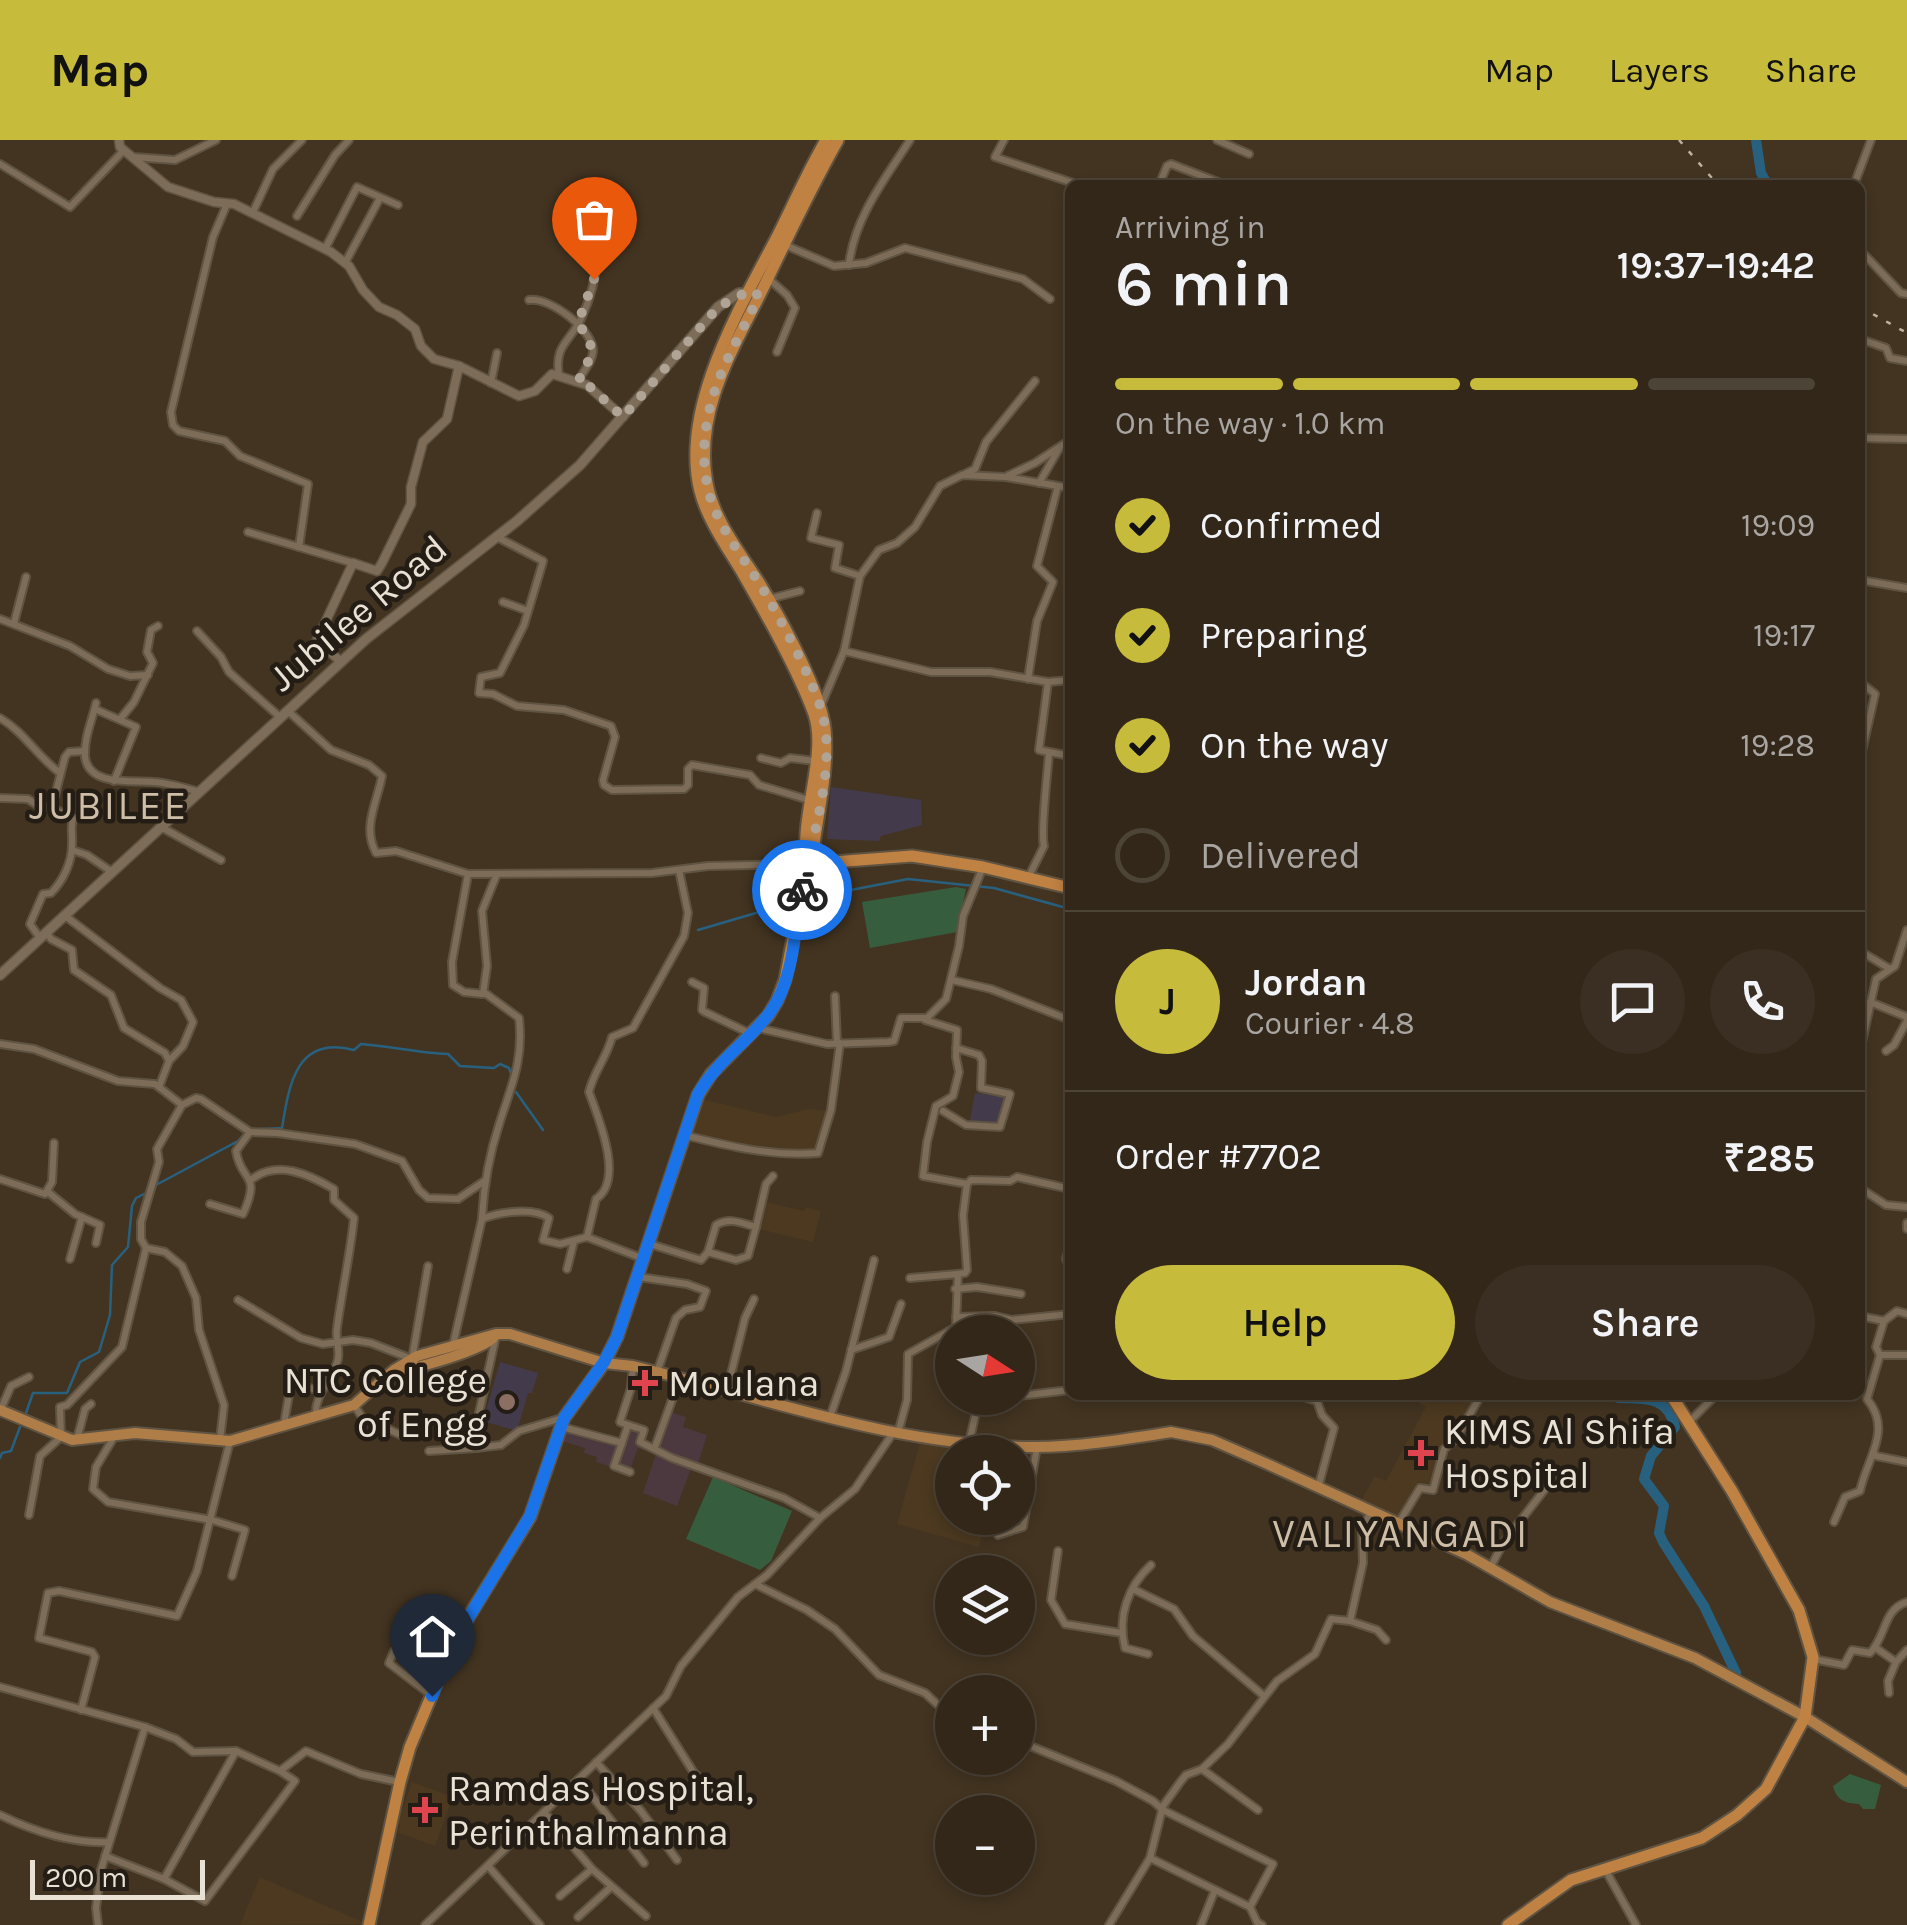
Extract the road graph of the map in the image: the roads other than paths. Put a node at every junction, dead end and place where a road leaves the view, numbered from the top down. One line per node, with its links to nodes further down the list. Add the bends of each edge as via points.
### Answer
1 (119, 140): 11 (street)
2 (216, 140): 13 (street, via 175,160)
3 (302, 140): 22 (street, via 273,169)
4 (349, 140): 23 (street)
5 (826, 140): 32 (highway)
6 (838, 140): 25 (highway)
7 (910, 140): 29 (street, via 852,239)
8 (1004, 140): 15 (street, via 996,157)
9 (1217, 140): 12 (street)
10 (1871, 140): 18 (street)
11 (124, 150): 13 (street); 14 (street, via 70,206)
12 (1249, 154)
13 (134, 156): 20 (street, via 168,187)
14 (0, 164)
15 (1065, 180)
16 (1161, 180): 17 (street, via 1171,164)
17 (1213, 180)
18 (1856, 180)
19 (380, 198): 21 (street); 26 (street, via 357,187); 28 (street)
20 (227, 204): 22 (street); 58 (street, via 212,237 170,412 179,431 225,441 240,456 308,484)
21 (398, 205)
22 (254, 212): 26 (street)
23 (297, 216)
24 (586, 242): 35 (street, via 597,263)
25 (784, 245): 29 (street, via 834,266); 30 (highway)
26 (324, 248): 28 (street)
27 (1865, 255): 31 (street)
28 (345, 262): 40 (street, via 379,307 414,329 434,359)
29 (849, 265): 33 (street, via 905,248 1023,279)
30 (768, 279): 32 (highway); 37 (street, via 795,308)
31 (1907, 294)
32 (754, 297): 45 (main road, Jubilee Road, via 739,294 718,307); 65 (highway, via 714,393 704,455 707,487 726,530); 84 (highway, via 702,407 700,492 760,602)
33 (1050, 299)
34 (529, 300): 35 (street, via 544,300)
35 (578, 323): 41 (street, via 560,346); 44 (street, via 594,351)
36 (1865, 341): 39 (street)
37 (777, 352)
38 (497, 353): 43 (street)
39 (1907, 361)
40 (459, 366): 43 (street); 59 (street, via 447,419 424,442 411,504 382,563 377,570)
41 (559, 376): 43 (street, via 523,396); 44 (street)
42 (1035, 380): 50 (street, via 986,442 975,469)
43 (491, 382)
44 (578, 382): 45 (street)
45 (623, 417): 57 (main road, Jubilee Road, via 580,465)
46 (1865, 438): 47 (street)
47 (1907, 439)
48 (1065, 443): 49 (street)
49 (1060, 446): 51 (street); 52 (street)
50 (962, 476): 51 (street); 61 (street, via 940,486 915,526 879,550)
51 (1006, 476): 52 (street)
52 (1039, 482): 53 (street)
53 (1058, 486): 54 (street); 75 (street, via 1037,566 1054,582 1037,621)
54 (1065, 487)
55 (817, 513): 61 (street, via 811,538 840,545 834,568)
56 (248, 532): 58 (street)
57 (497, 537): 67 (street, via 542,561); 73 (main road, Jubilee Road)
58 (299, 547): 59 (street)
59 (353, 563): 73 (street, via 317,640)
60 (26, 576): 69 (street)
61 (860, 576): 72 (street)
62 (1865, 581): 63 (street)
63 (1907, 588)
64 (800, 591): 65 (street)
65 (769, 599): 79 (highway)
66 (503, 602): 67 (street)
67 (528, 611): 94 (street, via 502,671 482,676 477,691 611,726 607,788 684,789 692,765 750,775 759,785)
68 (0, 619): 69 (street)
69 (14, 623): 74 (street, via 108,669)
70 (158, 626): 74 (street, via 149,636)
71 (197, 631): 80 (street, via 229,672)
72 (844, 651): 75 (street, via 932,672); 79 (street)
73 (341, 662): 80 (main road, Jubilee Road)
74 (148, 675): 82 (street)
75 (1028, 680): 77 (street)
76 (1065, 680): 77 (street)
77 (1048, 682): 86 (street, via 1039,750)
78 (1865, 686): 83 (street, via 1874,694)
79 (820, 708): 84 (highway)
80 (285, 714): 92 (main road, Jubilee Road); 104 (street, via 331,750 382,776 368,839 376,853 396,851)
81 (0, 718): 90 (street)
82 (121, 718): 85 (street, via 96,706); 91 (street, via 136,726)
83 (1865, 736)
84 (821, 742): 89 (highway); 99 (highway)
85 (85, 751): 90 (street, via 69,752); 91 (street, via 94,772)
86 (1049, 752): 87 (street); 105 (street, via 1044,846)
87 (1065, 755)
88 (761, 758): 89 (street)
89 (814, 761): 94 (highway)
90 (60, 773): 95 (street)
91 (114, 780): 92 (street)
92 (200, 792): 96 (main road, Jubilee Road)
93 (0, 798): 95 (street)
94 (809, 800): 99 (highway)
95 (51, 807): 97 (street, via 74,819)
96 (161, 827): 98 (street); 102 (main road, Jubilee Road)
97 (72, 850): 102 (street); 109 (street, via 58,886 43,894 30,924)
98 (220, 860)
99 (808, 864): 100 (highway, via 912,856); 101 (street); 122 (highway, via 785,980)
100 (982, 867): 105 (highway); 113 (street, via 962,916)
101 (678, 870): 103 (street); 147 (street, via 688,913 684,936 633,1028 612,1037 591,1083 608,1182 596,1199)
102 (112, 872): 107 (main road, Jubilee Road)
103 (498, 872): 104 (street); 115 (street, via 482,911)
104 (468, 874): 115 (street, via 453,985)
105 (1028, 877): 106 (highway)
106 (1065, 887)
107 (64, 915): 109 (main road, Jubilee Road); 127 (street, via 181,1000 193,1022)
108 (1907, 930): 111 (street)
109 (43, 935): 112 (main road, Jubilee Road); 127 (street, via 72,950 74,970 111,995 124,1028)
110 (1865, 954): 111 (street)
111 (1890, 969): 117 (street, via 1876,979)
112 (0, 975)
113 (952, 980): 118 (street); 119 (street, via 944,1003)
114 (692, 982): 122 (street, via 704,988 702,1010)
115 (486, 993): 137 (street, via 519,1018 521,1037)
116 (835, 996): 124 (street)
117 (1870, 1002): 120 (street); 121 (street)
118 (1065, 1018)
119 (924, 1019): 124 (street, via 902,1018 894,1041); 125 (street, via 957,1030)
120 (1907, 1019): 126 (street)
121 (1865, 1026)
122 (754, 1031): 124 (street); 132 (highway, via 711,1074)
123 (0, 1044): 128 (street)
124 (839, 1044): 132 (street, via 818,1153 732,1148)
125 (956, 1048): 130 (street, via 979,1055 980,1088 1010,1094 1008,1111 1000,1127 966,1125); 138 (street, via 958,1080 953,1096 936,1106 922,1174)
126 (1886, 1051)
127 (169, 1061): 128 (street)
128 (159, 1087): 129 (street)
129 (182, 1105): 131 (street, via 201,1099); 151 (street, via 158,1149 141,1222)
130 (942, 1110)
131 (250, 1132): 136 (street, via 236,1151); 137 (street, via 355,1144 389,1156 402,1161 428,1198 458,1199)
132 (684, 1135): 150 (highway)
133 (54, 1144): 141 (street)
134 (773, 1176): 146 (street)
135 (0, 1179): 141 (street)
136 (252, 1179): 142 (street, via 243,1214); 174 (street, via 265,1170 306,1176 334,1189 334,1200 354,1218)
137 (486, 1180): 145 (street)
138 (967, 1184): 139 (street, via 1015,1177); 158 (street, via 966,1270)
139 (1065, 1188)
140 (1865, 1191): 143 (street, via 1886,1205)
141 (48, 1192): 144 (street)
142 (210, 1204)
143 (1907, 1207)
144 (82, 1218): 149 (street, via 100,1226); 153 (street)
145 (482, 1219): 148 (street, via 543,1213 549,1218 543,1240); 175 (street)
146 (756, 1227): 152 (street, via 722,1222); 152 (street, via 748,1256 736,1260)
147 (587, 1237): 148 (street); 154 (street)
148 (574, 1241): 157 (street)
149 (96, 1243)
150 (650, 1244): 152 (street, via 702,1260); 154 (highway)
151 (146, 1248): 206 (street, via 122,1347 60,1407); 209 (street, via 182,1266 196,1298 199,1330 224,1405)
152 (708, 1252)
153 (70, 1259)
154 (645, 1259): 159 (highway)
155 (874, 1260): 176 (street)
156 (428, 1266): 179 (street)
157 (568, 1268)
158 (958, 1274): 160 (street); 161 (street)
159 (639, 1277): 180 (highway); 183 (street, via 706,1291 700,1308 676,1318)
160 (910, 1278)
161 (955, 1288): 162 (street); 167 (street)
162 (1021, 1294)
163 (754, 1299): 187 (street)
164 (238, 1300): 174 (street, via 301,1338)
165 (901, 1304): 176 (street, via 889,1337)
166 (1907, 1314): 171 (street, via 1898,1311)
167 (956, 1315)
168 (1065, 1315): 170 (street)
169 (1865, 1317): 171 (street)
170 (1035, 1318)
171 (1884, 1321): 177 (street)
172 (496, 1334): 175 (main road); 180 (main road); 182 (main road, via 484,1346); 213 (street)
173 (935, 1339): 203 (street, via 908,1354 907,1400)
174 (337, 1341): 179 (street, via 371,1343); 186 (street, via 340,1354)
175 (453, 1345): 179 (main road)
176 (850, 1350): 198 (street)
177 (1880, 1355): 178 (street); 215 (street, via 1867,1399 1879,1417)
178 (1907, 1356)
179 (412, 1359): 182 (main road)
180 (604, 1362): 181 (main road); 199 (highway)
181 (632, 1366): 183 (main road); 201 (street, via 620,1422)
182 (394, 1370): 195 (main road)
183 (658, 1372): 185 (main road)
184 (28, 1377): 196 (street, via 11,1386)
185 (680, 1378): 187 (main road); 211 (street)
186 (321, 1391): 197 (street); 202 (street, via 291,1383)
187 (727, 1391): 198 (main road)
188 (1065, 1391): 189 (street)
189 (1035, 1394)
190 (1313, 1400): 220 (street, via 1334,1428)
191 (1477, 1400): 226 (street, via 1444,1449 1433,1490 1420,1488)
192 (1674, 1400): 200 (highway)
193 (1713, 1400): 200 (street)
194 (91, 1404): 208 (street)
195 (354, 1405): 197 (main road); 205 (street, via 362,1417)
196 (0, 1410): 206 (main road)
197 (316, 1417): 202 (main road)
198 (830, 1417): 203 (main road)
199 (562, 1422): 210 (street); 213 (street); 245 (highway, via 530,1516 455,1640)
200 (1689, 1422): 241 (highway, via 1790,1591)
201 (628, 1425): 210 (street); 211 (street, via 644,1430 640,1442)
202 (284, 1426): 209 (main road)
203 (896, 1432): 207 (main road); 223 (street, via 856,1489)
204 (115, 1436): 208 (main road); 209 (main road); 224 (street, via 96,1466 93,1489 108,1502)
205 (403, 1436)
206 (61, 1438): 208 (main road); 222 (street, via 40,1456)
207 (935, 1438)
208 (77, 1440)
209 (226, 1441): 224 (street)
210 (622, 1443): 218 (street, via 614,1466)
211 (655, 1447): 223 (street)
212 (1037, 1447): 216 (street); 220 (main road, via 1180,1432)
213 (476, 1448): 214 (street)
214 (429, 1452)
215 (1874, 1452): 217 (street); 225 (street, via 1860,1491 1845,1497)
216 (1035, 1458)
217 (1907, 1462)
218 (630, 1472)
219 (1552, 1480): 229 (street)
220 (1318, 1488): 221 (main road)
221 (1370, 1513): 226 (main road); 234 (street)
222 (29, 1515)
223 (820, 1518): 231 (street)
224 (212, 1520): 230 (street, via 245,1530); 249 (street, via 177,1616 48,1593 39,1638 95,1657)
225 (1834, 1522)
226 (1398, 1525): 229 (main road)
227 (1058, 1551): 235 (street, via 1052,1600 1065,1624)
228 (1152, 1565): 232 (street)
229 (1490, 1568): 250 (main road, via 1550,1602 1696,1658)
230 (232, 1576)
231 (754, 1584): 247 (street, via 835,1629 879,1675); 248 (street, via 681,1666)
232 (1132, 1589): 235 (street); 246 (street, via 1174,1609 1193,1636)
233 (1907, 1602): 237 (street, via 1892,1611)
234 (1350, 1621): 236 (street); 246 (street, via 1332,1620 1315,1654)
235 (1121, 1633): 240 (street, via 1124,1648)
236 (1386, 1640)
237 (1876, 1648): 241 (street, via 1852,1650 1844,1664); 242 (street)
238 (1907, 1650): 242 (street)
239 (394, 1651): 245 (street, via 390,1663)
240 (1148, 1654)
241 (1813, 1658): 250 (highway)
242 (1901, 1662): 244 (street, via 1888,1681)
243 (0, 1687): 249 (street)
244 (1889, 1692)
245 (432, 1696): 258 (highway)
246 (1264, 1696): 255 (street)
247 (935, 1702)
248 (654, 1708): 254 (street); 260 (street, via 694,1773)
249 (81, 1710): 251 (street)
250 (1806, 1717): 259 (main road); 272 (highway, via 1766,1790 1737,1815 1702,1838)
251 (145, 1727): 253 (street, via 193,1752); 265 (street)
252 (1035, 1748): 261 (street, via 1116,1781)
253 (236, 1750): 256 (street); 273 (street)
254 (596, 1762): 257 (street); 268 (street)
255 (1202, 1769): 261 (street, via 1186,1775); 262 (street)
256 (280, 1771): 258 (street, via 306,1751); 273 (street, via 295,1782 205,1901)
257 (579, 1778): 263 (street); 269 (street)
258 (400, 1782): 281 (highway)
259 (1907, 1782)
260 (714, 1790)
261 (1162, 1810): 267 (street); 277 (street, via 1273,1864)
262 (1258, 1810)
263 (544, 1812): 270 (street); 271 (street)
264 (0, 1816): 265 (street, via 47,1834)
265 (110, 1842): 266 (street)
266 (105, 1856): 273 (street); 280 (street)
267 (1150, 1858): 275 (street); 284 (street)
268 (677, 1860)
269 (644, 1863)
270 (488, 1866): 282 (street); 283 (street)
271 (592, 1870): 274 (street); 276 (street)
272 (1606, 1870): 287 (highway, via 1571,1880); 288 (street)
273 (164, 1879)
274 (610, 1887): 278 (street); 279 (street)
275 (1215, 1890): 277 (street); 285 (street)
276 (560, 1896)
277 (1250, 1907): 286 (street)
278 (646, 1916)
279 (578, 1917)
280 (98, 1925)
281 (369, 1925)
282 (426, 1925)
283 (540, 1925)
284 (1109, 1925)
285 (1201, 1925)
286 (1262, 1925)
287 (1508, 1925)
288 (1636, 1925)

